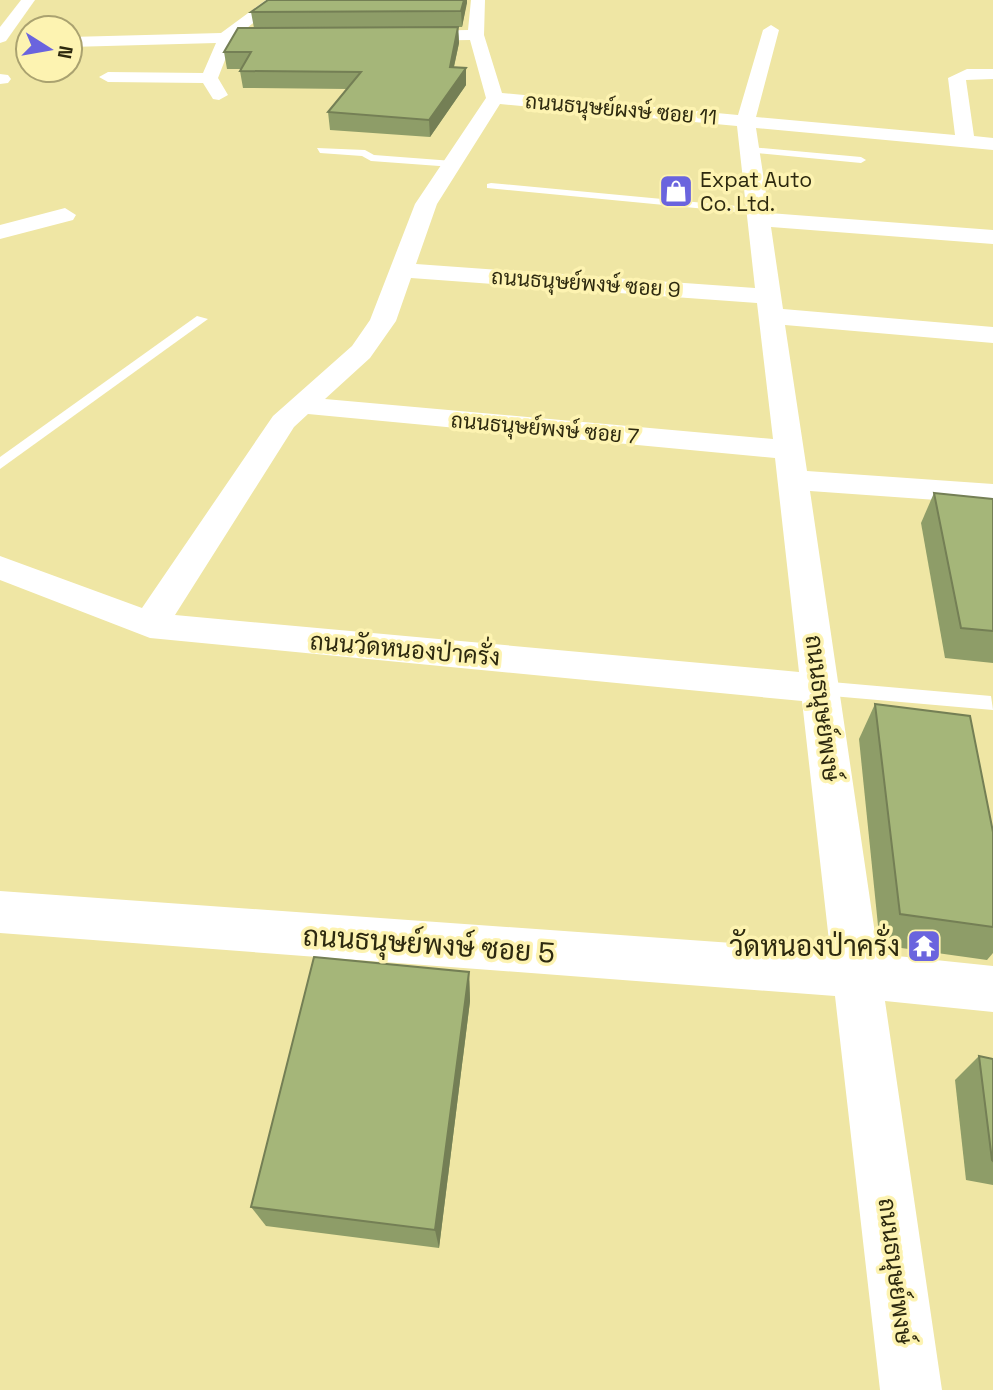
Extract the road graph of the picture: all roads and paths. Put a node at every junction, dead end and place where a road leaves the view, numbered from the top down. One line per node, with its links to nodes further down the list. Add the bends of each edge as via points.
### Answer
1 (28, 0): 10 (street)
2 (275, 0): 7 (street)
3 (478, 0): 6 (street)
4 (170, 21): 11 (street)
5 (771, 30): 18 (street, ถนนธนุษย์พงษ์)
6 (476, 35): 9 (street); 17 (street)
7 (227, 36): 8 (street); 11 (street); 15 (street)
8 (296, 36)
9 (393, 36)
10 (0, 38)
11 (154, 38): 12 (street)
12 (84, 41)
13 (993, 74): 19 (street, via 957,78)
14 (108, 78): 15 (street)
15 (209, 78): 16 (street)
16 (219, 95)
17 (495, 97): 18 (street, ถนนธนุษย์ผงษ์ ซอย 11); 23 (street)
18 (748, 135): 19 (street, ถนนธนุษย์ผงษ์ ซอย 11); 22 (lane); 26 (street, ถนนธนุษย์พงษ์)
19 (965, 141): 20 (street, ถนนธนุษย์ผงษ์ ซอย 11)
20 (993, 144)
21 (320, 150): 23 (lane)
22 (861, 160)
23 (453, 164): 29 (street, via 426,204)
24 (491, 186): 26 (lane)
25 (65, 215): 27 (street)
26 (758, 215): 28 (street); 30 (street, ถนนธนุษย์พงษ์)
27 (0, 232)
28 (993, 237)
29 (402, 270): 30 (street, ถนนธนุษย์พงษ์ ซอย 9); 33 (street, via 383,321 361,352)
30 (770, 306): 32 (street, ถนนธนุษย์พงษ์ ซอย 9); 35 (street, ถนนธนุษย์พงษ์)
31 (202, 319): 34 (lane)
32 (993, 335)
33 (300, 405): 35 (street, ถนนธนุษย์พงษ์ ซอย 7); 38 (street, via 283,422)
34 (0, 464)
35 (791, 465): 36 (street, ถนนธนุษย์พงษ์ ซอย 7); 39 (street, ถนนธนุษย์พงษ์)
36 (993, 494)
37 (13, 572): 38 (street, ถนนวัดหนองป่าครั่ง)
38 (150, 625): 39 (street, ถนนวัดหนองป่าครั่ง)
39 (820, 688): 40 (lane); 42 (street, ถนนธนุษย์พงษ์)
40 (991, 703)
41 (0, 912): 42 (street, ถนนธนุษย์พงษ์ ซอย 5)
42 (858, 975): 43 (street, ถนนธนุษย์พงษ์ ซอย 5); 44 (street, ถนนธนุษย์พงษ์)
43 (993, 989)
44 (911, 1390)

